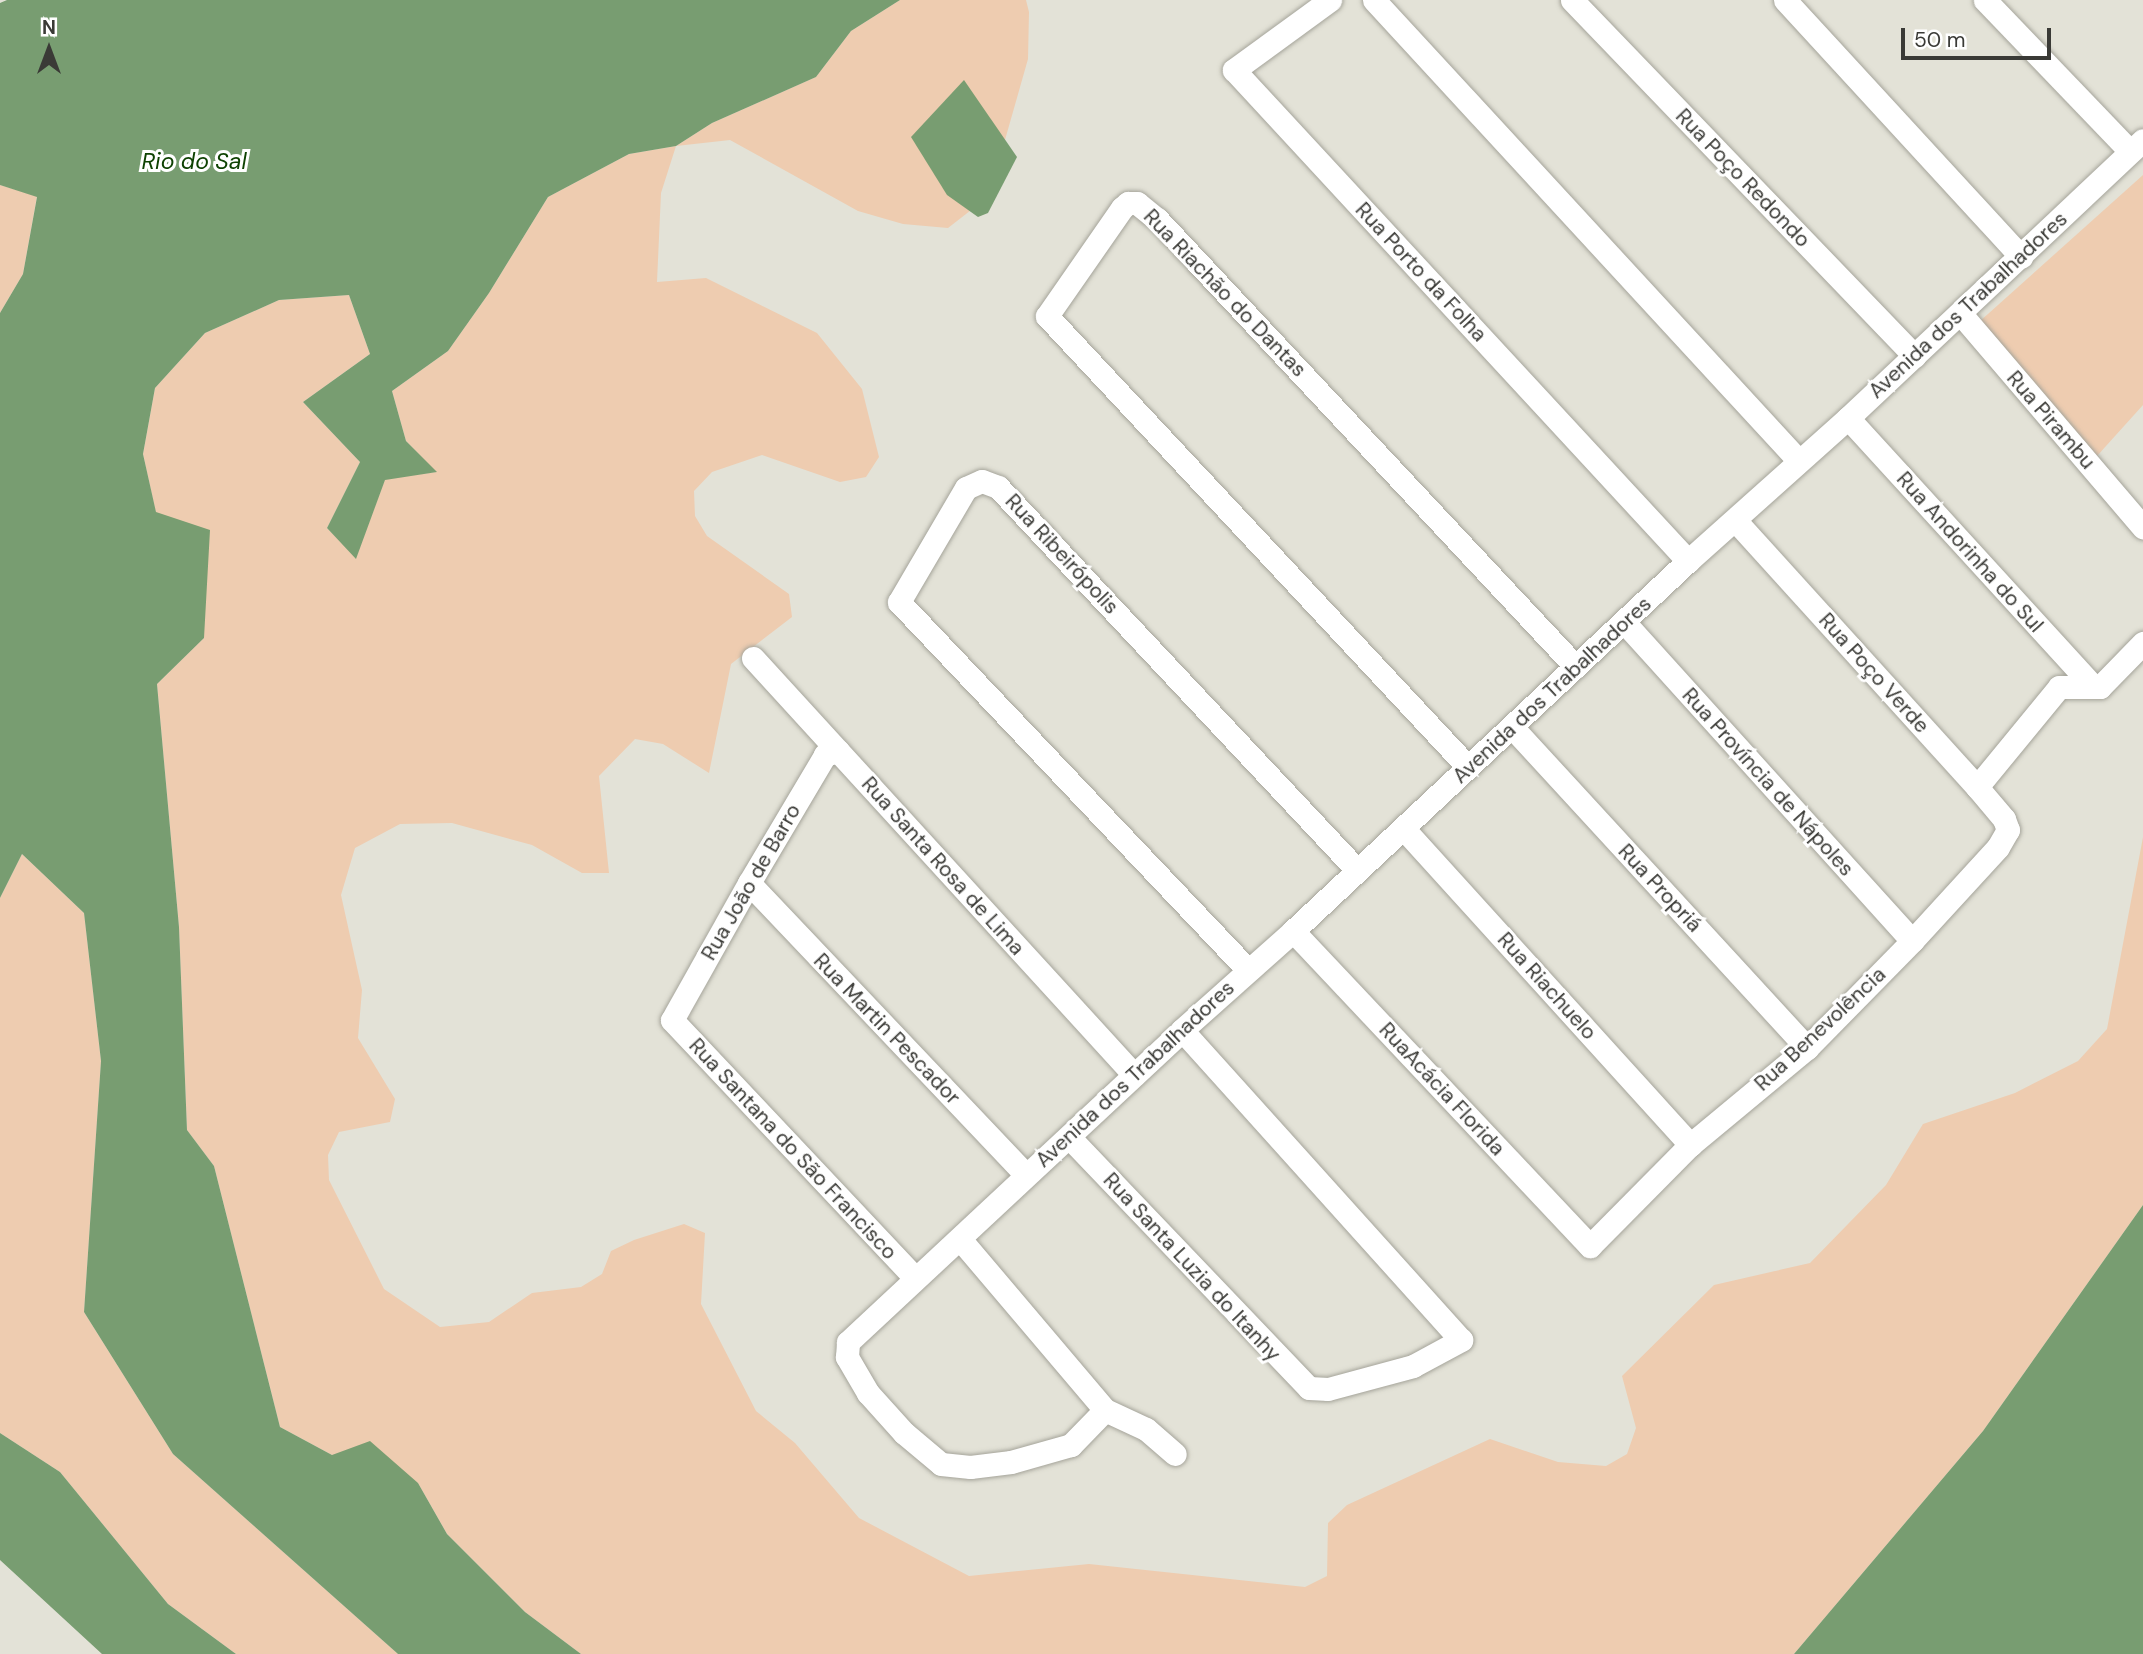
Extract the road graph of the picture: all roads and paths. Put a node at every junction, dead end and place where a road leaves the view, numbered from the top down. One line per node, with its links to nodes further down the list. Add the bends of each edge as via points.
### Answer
1 (1330, 0): 14 (street, Rua Porto da Folha, via 1234,70)
2 (1374, 0): 11 (street)
3 (1572, 0): 9 (street, Rua Poço Redondo)
4 (1785, 0): 7 (street)
5 (1985, 0): 6 (street)
6 (2137, 146): 7 (street, Avenida dos Trabalhadores)
7 (2021, 257): 8 (street, Avenida dos Trabalhadores)
8 (1960, 313): 9 (street, Avenida dos Trabalhadores); 13 (street, Rua Pirambu)
9 (1914, 356): 10 (street, Avenida dos Trabalhadores)
10 (1848, 418): 11 (street, Avenida dos Trabalhadores); 19 (street, Rua Andorinha do Sul)
11 (1799, 461): 12 (street, Avenida dos Trabalhadores)
12 (1735, 520): 14 (street, Avenida dos Trabalhadores); 23 (street, Rua Poço Verde)
13 (2143, 527)
14 (1688, 561): 15 (street, Avenida dos Trabalhadores)
15 (1625, 623): 18 (street, Avenida dos Trabalhadores); 29 (street, Rua Província de Nápoles)
16 (2143, 643): 19 (street, via 2100,687)
17 (753, 658): 21 (street, Rua Santa Rosa de Lima)
18 (1576, 667): 20 (street, Avenida dos Trabalhadores); 22 (street, Rua Riachão do Dantas, via 1157,219 1137,203 1122,208 1047,316)
19 (2092, 686): 23 (street, via 2059,687)
20 (1512, 727): 22 (street, Avenida dos Trabalhadores); 33 (street, Rua Propriá)
21 (838, 751): 27 (street, Rua João de Barro, via 825,755); 34 (street, Rua Santa Rosa de Lima)
22 (1468, 767): 24 (street, Avenida dos Trabalhadores)
23 (1977, 787): 25 (street, Rua Poço Verde)
24 (1403, 828): 26 (street, Avenida dos Trabalhadores); 36 (street, Rua Riachuelo)
25 (2008, 830): 29 (street, Rua Benevolência, via 1998,847)
26 (1357, 870): 28 (street, Avenida dos Trabalhadores); 30 (street, Rua Ribeirópolis, via 998,487 982,481 965,488 899,602)
27 (749, 883): 31 (street, Rua João de Barro); 37 (street, Rua Martin Pescador)
28 (1293, 932): 30 (street, Avenida dos Trabalhadores); 39 (street, RuaAcácia Florida)
29 (1912, 941): 33 (street, Rua Benevolência)
30 (1248, 970): 32 (street, Avenida dos Trabalhadores)
31 (672, 1020): 40 (street, Rua Santana do São Francisco)
32 (1182, 1030): 34 (street, Avenida dos Trabalhadores); 35 (street, Rua Santa Luzia do Itanhy, via 1461,1340 1413,1366 1320,1390 1301,1382)
33 (1807, 1048): 36 (street, Rua Benevolência)
34 (1134, 1075): 35 (street, Avenida dos Trabalhadores)
35 (1069, 1137): 37 (street, Avenida dos Trabalhadores)
36 (1690, 1145): 39 (street, Rua Benevolência)
37 (1026, 1175): 38 (street, Avenida dos Trabalhadores)
38 (960, 1239): 40 (street, Avenida dos Trabalhadores); 41 (street)
39 (1590, 1246)
40 (915, 1278): 41 (street, Avenida dos Trabalhadores, via 855,1334 846,1351 868,1393 934,1460 970,1467 1053,1452 1081,1437)
41 (1105, 1410): 42 (street, via 1151,1433)
42 (1175, 1454)

